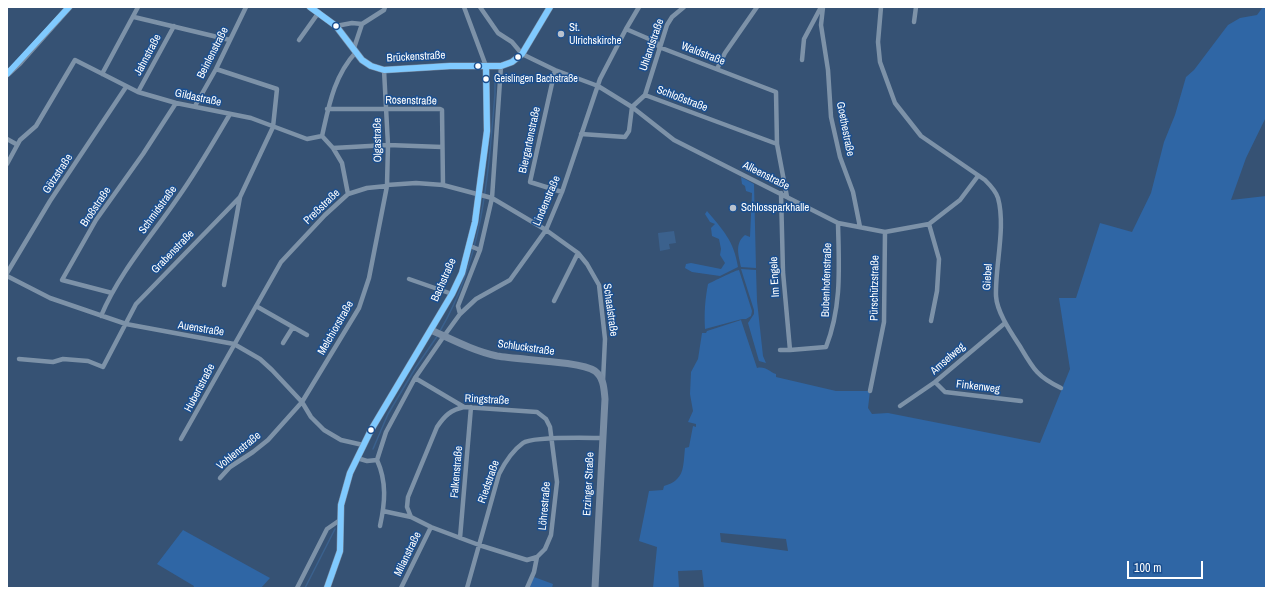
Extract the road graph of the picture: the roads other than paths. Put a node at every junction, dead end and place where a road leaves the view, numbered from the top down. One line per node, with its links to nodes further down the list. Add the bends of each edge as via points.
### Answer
1 (69, 7): 33 (street)
2 (138, 7): 15 (street)
3 (246, 7): 21 (street, Beinlenstraße)
4 (385, 7): 17 (street)
5 (464, 7): 27 (street)
6 (480, 7): 25 (street, via 498,33 512,42)
7 (550, 7): 25 (street)
8 (639, 7): 20 (street, Lindenstraße)
9 (684, 7): 23 (street, Uhlandstraße, via 667,25)
10 (757, 7): 32 (street, via 725,53)
11 (822, 7): 26 (street, via 804,39); 66 (street, Goethestraße, via 821,25 828,70 831,118 840,157 853,192)
12 (881, 7): 55 (street, Giebel, via 878,42 880,62 895,103 920,136)
13 (916, 7): 16 (street)
14 (314, 9): 19 (street, Brückenstraße); 22 (street)
15 (134, 17): 18 (street); 34 (street)
16 (914, 22)
17 (362, 24): 19 (street); 24 (street)
18 (174, 26): 21 (street); 37 (street, Jahnstraße)
19 (336, 26): 24 (street, Brückenstraße)
20 (626, 29): 23 (street, Waldstraße, via 656,42); 35 (street, Lindenstraße)
21 (230, 40): 29 (street, Beinlenstraße)
22 (299, 40)
23 (660, 47): 32 (street, Waldstraße); 38 (street, Uhlandstraße)
24 (355, 50): 30 (street, Brückenstraße, via 371,66); 42 (street, via 345,64)
25 (522, 54): 28 (street, Brückenstraße); 31 (street)
26 (802, 60)
27 (486, 66): 28 (street, Brückenstraße); 30 (street, Brückenstraße); 61 (street, Bachstraße)
28 (501, 66): 61 (street, Bachstraße)
29 (216, 69): 40 (street, Beinlenstraße); 45 (street, Grabenstraße, via 277,89)
30 (384, 70): 43 (street, Olgastraße)
31 (555, 70): 35 (street); 58 (street, Biergartenstraße, via 530,182)
32 (717, 70): 50 (street, Waldstraße, via 776,92)
33 (7, 74)
34 (102, 74): 36 (street, Gildastraße); 49 (street, Gildastraße, via 75,60 36,126)
35 (598, 86): 41 (street); 46 (street, Lindenstraße)
36 (126, 87): 37 (street, Gildastraße); 71 (street, Götzstraße, via 50,202)
37 (138, 92): 39 (street, Gildastraße)
38 (645, 95): 41 (street, Schloßstraße); 50 (street, Schloßstraße)
39 (176, 103): 40 (street, Gildastraße); 74 (street, Broßstraße, via 96,220 62,280)
40 (195, 106): 44 (street, Gildastraße)
41 (632, 107): 46 (street, via 629,131 625,137); 60 (street, Alleenstraße, via 674,140)
42 (328, 109): 43 (street, Rosenstraße); 47 (street)
43 (387, 109): 51 (street, Olgastraße); 52 (street, Rosenstraße, via 442,110)
44 (230, 114): 45 (street, Gildastraße, via 251,118); 74 (street, Schmidstraße, via 206,157)
45 (273, 127): 47 (street, Gildastraße, via 307,139); 62 (street, Grabenstraße)
46 (581, 134): 58 (street, Lindenstraße)
47 (322, 136): 53 (street)
48 (7, 139): 49 (street)
49 (16, 144): 54 (street)
50 (777, 144): 63 (street)
51 (388, 145): 52 (street); 53 (street); 57 (street, Olgastraße)
52 (442, 147): 56 (street, Rosenstraße)
53 (333, 148): 59 (street, via 342,163)
54 (7, 164)
55 (978, 176): 65 (street, Alleenstraße, via 960,200); 81 (street, Giebel, via 986,180 998,198 1000,234 996,297)
56 (443, 185): 57 (street, Preßstraße, via 416,183); 61 (street, Preßstraße)
57 (387, 186): 59 (street, Preßstraße, via 367,188); 97 (street, Melchiorstraße, via 369,278 359,308)
58 (562, 192): 67 (street, Lindenstraße)
59 (348, 194): 77 (street, Preßstraße, via 281,262)
60 (781, 194): 63 (street, Alleenstraße); 89 (street, Im Engele, via 783,272)
61 (485, 196): 67 (street, Schaalstraße); 69 (street, Bachstraße); 69 (street, Bachstraße)
62 (240, 197): 73 (street, Grabenstraße); 82 (street, Grabenstraße, via 136,304)
63 (787, 197): 64 (street, Alleenstraße)
64 (838, 223): 66 (street, Alleenstraße); 89 (street, Bubenhofenstraße, via 838,308 834,328 826,347)
65 (929, 224): 68 (street, Alleenstraße); 80 (street, via 939,259 937,291)
66 (860, 227): 68 (street, Alleenstraße)
67 (546, 230): 70 (street, Schaalstraße); 78 (street, Lindenstraße, via 510,280 476,299)
68 (885, 232): 95 (street, Pürschützstraße, via 884,322)
69 (475, 248): 75 (street, Bachstraße); 78 (street, Bachstraße, via 458,306)
70 (578, 253): 76 (street); 92 (street, Schaalstraße, via 599,285 605,339)
71 (7, 274): 79 (street, Auenstraße, via 50,298)
72 (410, 280): 75 (street)
73 (224, 285)
74 (112, 293): 79 (street, Schmidstraße)
75 (452, 294): 84 (street, Bachstraße)
76 (554, 301)
77 (256, 306): 83 (street); 87 (street, Preßstraße)
78 (460, 314): 84 (street, Bachstraße)
79 (101, 316): 82 (street, Auenstraße)
80 (931, 321)
81 (1006, 323): 93 (street, Amselweg); 94 (street, Giebel, via 1034,369 1045,381)
82 (126, 324): 87 (street, Auenstraße); 90 (street, Grabenstraße, via 103,367 88,361 63,359 53,362)
83 (293, 327): 85 (street); 86 (street)
84 (438, 333): 91 (street, Bachstraße); 92 (street, Schluckstraße, via 497,356 578,366 594,371); 104 (street, Bachstraße)
85 (307, 335)
86 (284, 343)
87 (234, 344): 97 (street, Auenstraße, via 260,359); 102 (street, Hubertstraße)
88 (780, 350): 89 (street)
89 (790, 350)
90 (19, 359)
91 (415, 378): 99 (street); 106 (street, Bachstraße, via 386,432)
92 (603, 382): 101 (street, Erzinger Straße)
93 (935, 382): 96 (street, Finkenweg, via 945,392); 98 (street, Amselweg)
94 (1061, 388)
95 (870, 391)
96 (1021, 401)
97 (302, 402): 104 (street, Auenstraße, via 311,417 324,430 341,440); 107 (street, Vohlenstraße, via 268,440 230,467)
98 (900, 406)
99 (464, 407): 100 (street, Ringstraße); 109 (street, Ringstraße, via 444,416 437,427 408,497 407,507)
100 (471, 407): 103 (street, Ringstraße, via 537,412 546,418); 113 (street, Falkenstraße)
101 (603, 438): 103 (street, Riedstraße); 121 (street, Erzinger Straße)
102 (181, 439)
103 (553, 439): 114 (street, Riedstraße, via 524,442 508,457 499,474); 115 (street, Löhrestraße, via 557,482 552,535 545,549)
104 (363, 445): 105 (street, Bachstraße)
105 (357, 458): 106 (street); 110 (street, Bachstraße, via 344,490)
106 (377, 460): 108 (street, via 384,482)
107 (220, 478)
108 (383, 511): 109 (street); 111 (street)
109 (411, 517): 112 (street)
110 (340, 520): 116 (street, via 326,530); 117 (street, Bachstraße, via 340,551)
111 (380, 526)
112 (431, 527): 113 (street); 118 (street, Milanstraße)
113 (460, 538): 114 (street)
114 (479, 545): 115 (street, via 527,560); 119 (street, Riedstraße)
115 (537, 557): 120 (street)
116 (297, 588)
117 (327, 588)
118 (401, 588)
119 (467, 588)
120 (527, 588)
121 (595, 588)

